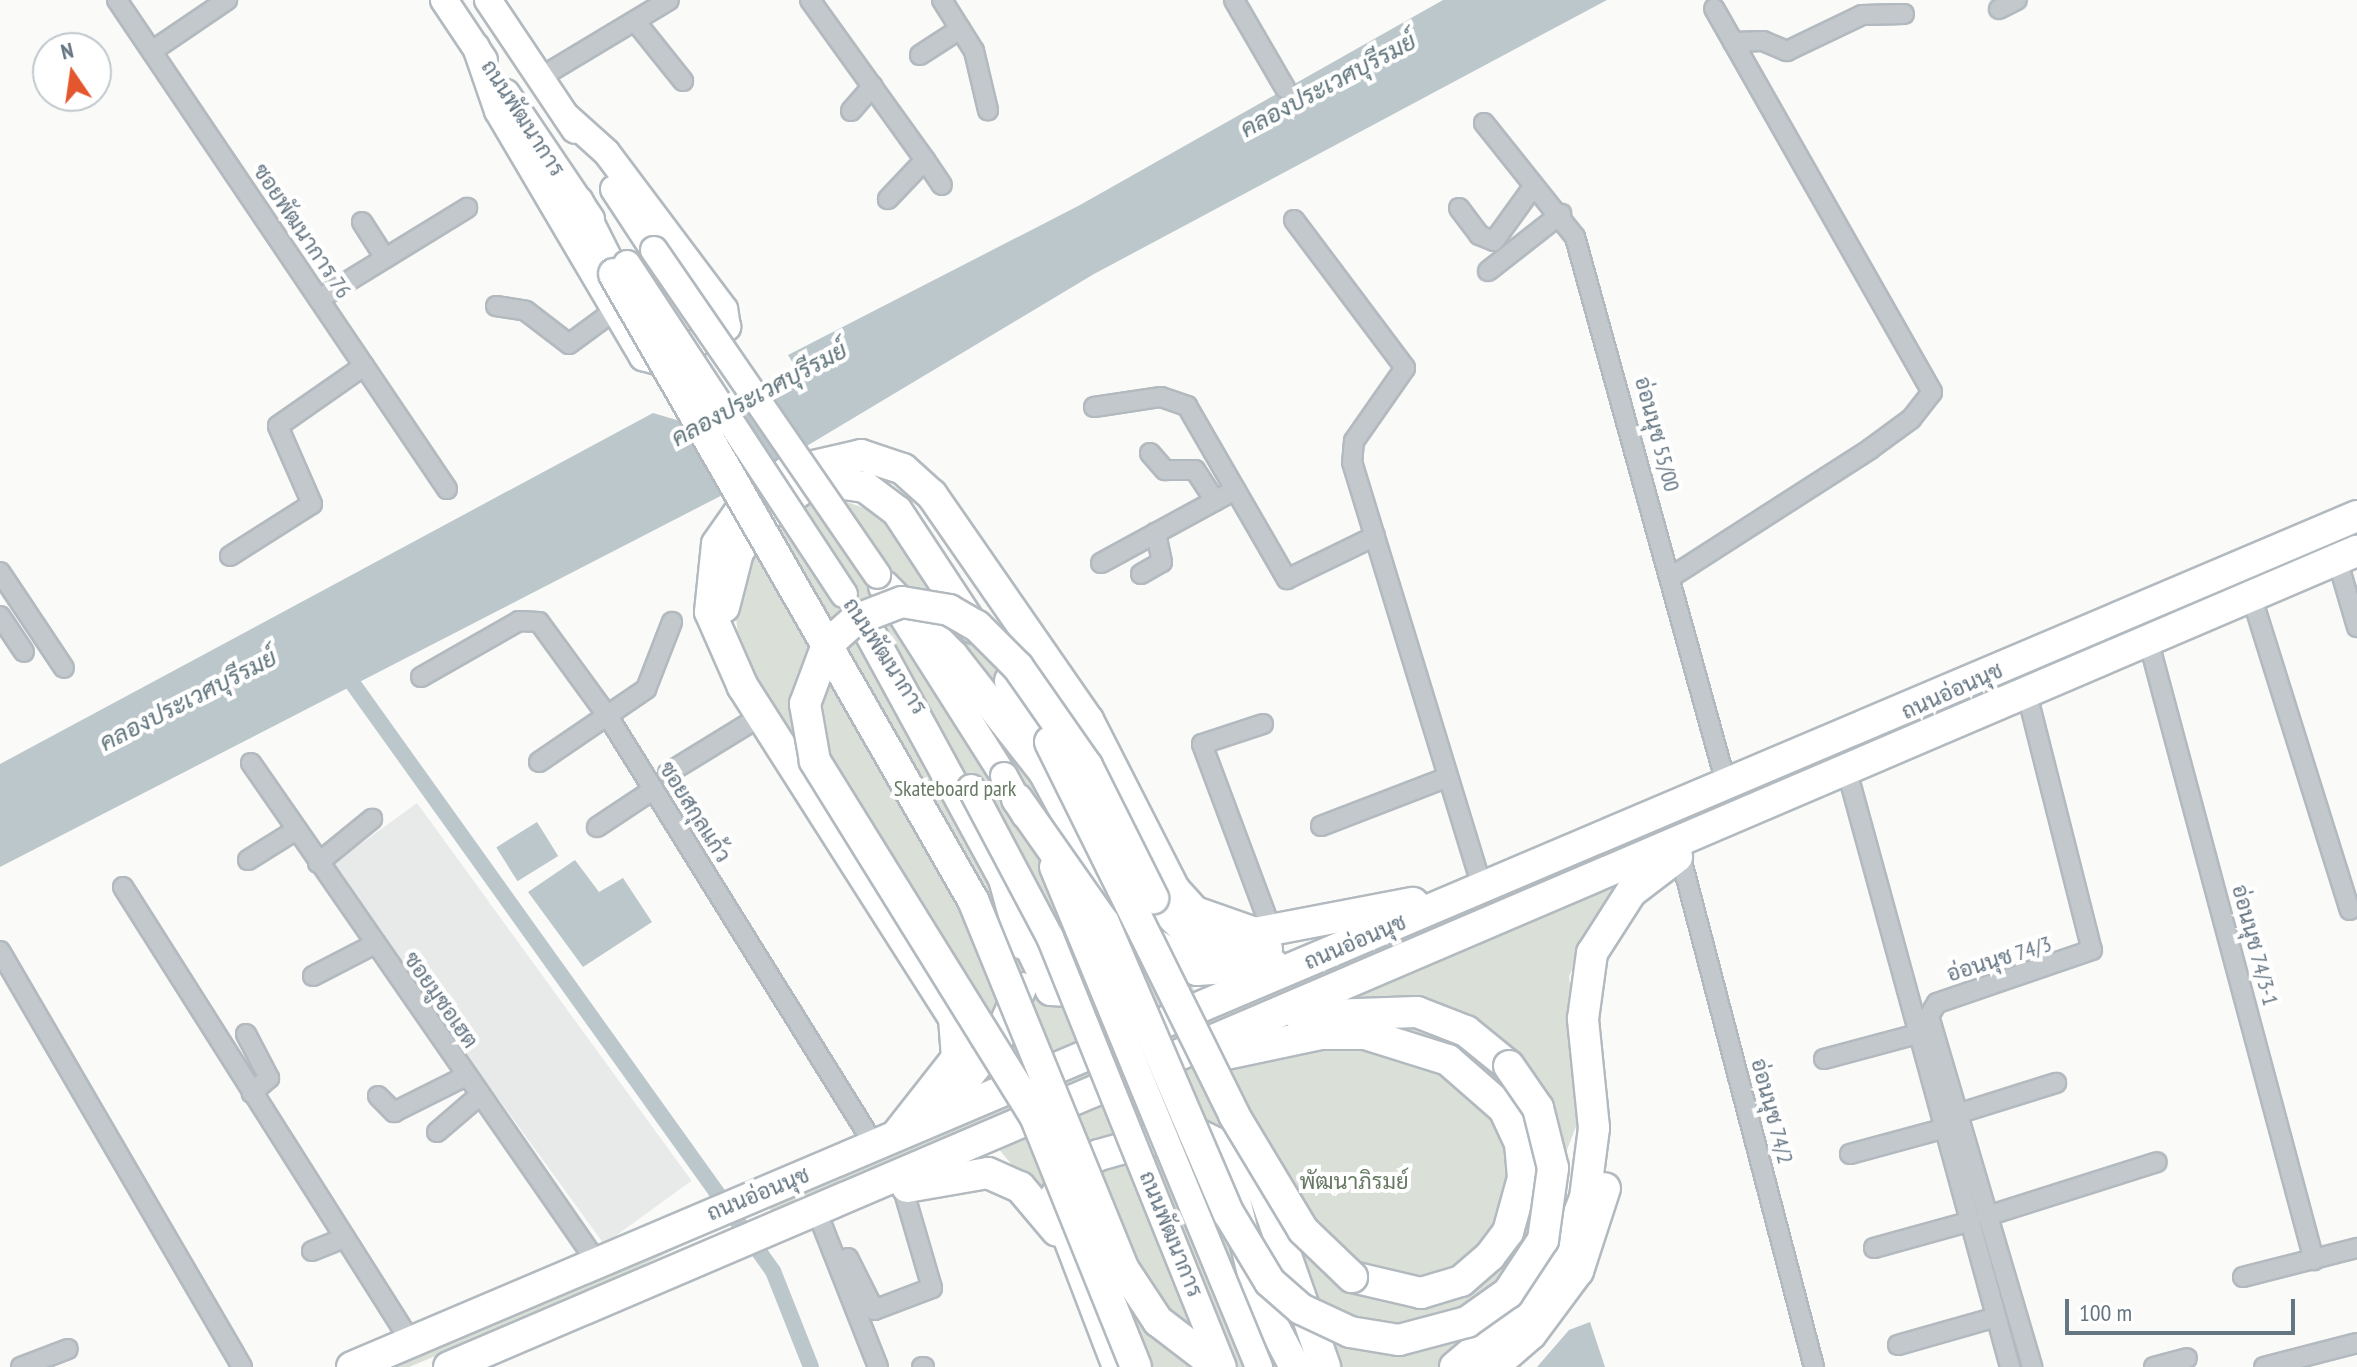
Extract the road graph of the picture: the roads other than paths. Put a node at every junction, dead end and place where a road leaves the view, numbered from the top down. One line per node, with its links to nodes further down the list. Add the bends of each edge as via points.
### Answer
1 (117, 0): 17 (street, ซอยพัฒนาการ 76)
2 (227, 0): 17 (street)
3 (444, 0): 16 (main road, ถนนพัฒนาการ)
4 (488, 0): 19 (main road, ถนนพัฒนาการ)
5 (669, 0): 13 (street)
6 (810, 0): 21 (street)
7 (942, 0): 14 (street)
8 (1234, 0): 22 (street)
9 (2017, 0): 11 (street)
10 (1714, 9): 15 (street)
11 (1999, 9)
12 (1904, 14): 15 (street, via 1862,15 1787,51 1763,41)
13 (635, 21): 19 (street); 20 (street)
14 (960, 29): 18 (street); 23 (street, via 974,51)
15 (1733, 42): 59 (street, via 1932,392 1870,449)
16 (476, 47): 31 (main road, ถนนพัฒนาการ); 42 (main road, via 498,111)
17 (152, 51): 40 (street, ซอยพัฒนาการ 76)
18 (920, 55)
19 (541, 77): 25 (main road, ถนนพัฒนาการ)
20 (683, 81)
21 (873, 86): 24 (street); 27 (street)
22 (1285, 88)
23 (988, 110)
24 (851, 111)
25 (566, 116): 42 (main road, via 606,152 728,322 654,362 643,357); 60 (main road, ถนนพัฒนาการ, bridge)
26 (1484, 123): 29 (street, อ่อนนุช 55/00)
27 (925, 160): 28 (street); 30 (street)
28 (942, 185)
29 (1533, 187): 33 (street, via 1494,241 1479,235); 34 (street, อ่อนนุช 55/00)
30 (888, 199)
31 (578, 202): 38 (main road)
32 (467, 208): 37 (street)
33 (1459, 208)
34 (1561, 214): 39 (street); 59 (street, อ่อนนุช 55/00, via 1597,300)
35 (1294, 220): 53 (street, via 1405,368 1352,450)
36 (362, 222): 37 (street)
37 (385, 258): 40 (street)
38 (620, 269): 65 (main road, ถนนพัฒนาการ, bridge); 145 (main road, bridge, via 973,900 1123,1268 1158,1321)
39 (1488, 271)
40 (319, 299): 43 (street, ซอยพัฒนาการ 76)
41 (496, 306): 42 (street, via 526,311 569,344)
42 (614, 311)
43 (364, 366): 47 (street, ซอยพัฒนาการ 76); 55 (street, via 278,426 312,504)
44 (1094, 407): 48 (street, via 1178,399)
45 (1150, 453): 50 (street, via 1165,470 1195,470)
46 (823, 481): 49 (main road, via 887,473); 69 (main road, via 776,505 738,552 724,604); 112 (main road, bridge, via 865,487 897,511 1046,734)
47 (447, 489)
48 (1235, 490): 50 (street); 53 (street, via 1287,579)
49 (932, 495): 69 (main road, via 903,469 861,455 787,472 762,489 711,557 710,612); 97 (main road, via 1088,720 1174,889 1224,927)
50 (1215, 501): 52 (street)
51 (2357, 516): 80 (main road, ถนนอ่อนนุช)
52 (1156, 533): 56 (street); 58 (street, via 1162,562)
53 (1375, 536): 79 (street)
54 (2347, 555): 61 (main road, ถนนอ่อนนุช); 64 (street)
55 (230, 556)
56 (1101, 563)
57 (0, 572): 68 (street)
58 (1141, 574)
59 (1671, 577): 80 (street, อ่อนนุช 55/00)
60 (880, 580): 81 (main road, ถนนพัฒนาการ); 93 (main road, via 953,656 1044,772)
61 (2252, 598): 66 (main road, ถนนอ่อนนุช); 94 (street)
62 (0, 616): 67 (street)
63 (672, 622): 73 (street, via 655,678)
64 (2357, 627)
65 (870, 633): 96 (main road, via 1004,879); 145 (main road, ถนนพัฒนาการ, bridge, via 971,788 1050,937)
66 (2149, 643): 71 (main road, ถนนอ่อนนุช); 128 (street, อ่อนนุช 74/3-1)
67 (24, 652)
68 (64, 668)
69 (734, 668): 72 (main road)
70 (421, 677): 73 (street, ซอยสกุลแก้ว, via 530,618)
71 (2027, 694): 77 (main road, ถนนอ่อนนุช); 111 (street, อ่อนนุช 74/3, via 2092,950 1930,1008)
72 (761, 716): 78 (street); 116 (main road, via 959,1033 957,1058)
73 (609, 718): 75 (street); 82 (street, ซอยสกุลแก้ว)
74 (1263, 724): 97 (street, via 1202,744)
75 (539, 762)
76 (251, 763): 87 (street, ซอยมูซอเฮต)
77 (1847, 771): 84 (main road, ถนนอ่อนนุช); 101 (street)
78 (668, 773)
79 (1448, 777): 85 (street); 91 (street)
80 (1727, 787): 91 (main road, ถนนอ่อนนุช)
81 (1010, 788): 103 (main road, bridge, via 1104,923 1229,1214 1270,1282 1301,1309 1350,1332 1399,1340 1467,1322 1508,1293 1543,1240 1553,1168 1538,1108 1509,1066 1466,1031 1386,1008 1279,1020); 146 (main road, ถนนพัฒนาการ, bridge, via 1083,931)
82 (653, 790): 86 (street); 116 (street, ซอยสกุลแก้ว)
83 (372, 819): 89 (street)
84 (1728, 822): 90 (main road); 103 (main road, ถนนอ่อนนุช); 149 (main road, via 1631,892 1592,953 1583,1019 1591,1164 1562,1253 1503,1333)
85 (1321, 826)
86 (597, 827)
87 (296, 830): 88 (street); 89 (street, ซอยมูซอเฮต)
88 (248, 860)
89 (318, 863): 98 (street, ซอยมูซอเฮต)
90 (1683, 866): 150 (main road, via 1637,913 1603,982 1611,1144 1594,1238 1560,1300); 151 (street, อ่อนนุช 74/2)
91 (1494, 880): 95 (main road, ถนนอ่อนนุช)
92 (123, 887): 108 (street)
93 (1116, 905): 95 (main road, via 1173,961 1214,972 1260,969); 96 (main road, via 1132,966 1127,978 1103,993 1051,990)
94 (2350, 910)
95 (1402, 914): 97 (main road); 113 (main road, ถนนอ่อนนุช); 144 (main road, bridge, via 1251,951 1196,940 1153,898 1079,754 1018,667 977,626 949,610 902,602 855,620 827,645 805,704 815,761 1035,1116)
96 (1021, 927): 113 (main road, via 1019,1003 967,1082)
97 (1272, 931)
98 (373, 945): 100 (street); 106 (street, ซอยมูซอเฮต)
99 (0, 951): 139 (street)
100 (313, 976)
101 (1921, 1033): 104 (street); 114 (street)
102 (246, 1034): 108 (street, via 269,1078)
103 (1216, 1040): 105 (main road, ถนนอ่อนนุช)
104 (1824, 1059)
105 (1150, 1070): 112 (main road, bridge, via 1321,1034 1365,1034 1448,1060 1492,1094 1514,1125 1524,1162 1519,1203 1502,1243 1461,1281 1435,1290 1390,1290 1352,1277 1303,1230); 120 (main road, ถนนอ่อนนุช)
106 (466, 1076): 109 (street, via 394,1112); 110 (street, ซอยมูซอเฮต)
107 (2056, 1083): 111 (street)
108 (252, 1093): 123 (street)
109 (378, 1096)
110 (479, 1096): 115 (street); 129 (street, ซอยมูซอเฮต)
111 (1957, 1114): 121 (street, อ่อนนุช 74/3)
112 (1234, 1115): 148 (main road, bridge, via 1304,1290)
113 (929, 1123): 116 (main road, ถนนอ่อนนุช)
114 (1942, 1129): 117 (street); 122 (street)
115 (437, 1132)
116 (884, 1142): 129 (main road, ถนนอ่อนนุช)
117 (1850, 1154)
118 (2157, 1162): 121 (street)
119 (903, 1189): 120 (main road); 127 (street, via 932,1288 874,1310); 130 (main road, via 970,1172 1006,1180 1051,1220)
120 (817, 1206): 141 (main road, ถนนอ่อนนุช); 142 (street)
121 (1987, 1216): 153 (street, อ่อนนุช 74/3)
122 (1968, 1222): 124 (street); 132 (street)
123 (345, 1238): 126 (street); 133 (street)
124 (1874, 1248)
125 (2357, 1248): 128 (street)
126 (312, 1251)
127 (848, 1258)
128 (2314, 1260): 131 (street)
129 (596, 1261): 133 (main road, ถนนอ่อนนุช)
130 (1077, 1272): 143 (main road); 147 (main road, via 1055,1212 1060,1182 1131,1141 1203,1133 1225,1159 1259,1299)
131 (2243, 1277)
132 (1996, 1317): 135 (street); 152 (street)
133 (411, 1342): 140 (main road, ถนนอ่อนนุช)
134 (2357, 1343): 155 (street)
135 (1898, 1345)
136 (68, 1349): 138 (street)
137 (2187, 1358): 154 (street)
138 (21, 1367)
139 (242, 1367)
140 (352, 1367)
141 (449, 1367)
142 (878, 1367)
143 (1118, 1367)
144 (1136, 1367)
145 (1221, 1367)
146 (1259, 1367)
147 (1295, 1367)
148 (1325, 1367)
149 (1455, 1367)
150 (1493, 1367)
151 (1814, 1367)
152 (2010, 1367)
153 (2032, 1367)
154 (2154, 1367)
155 (2264, 1367)

